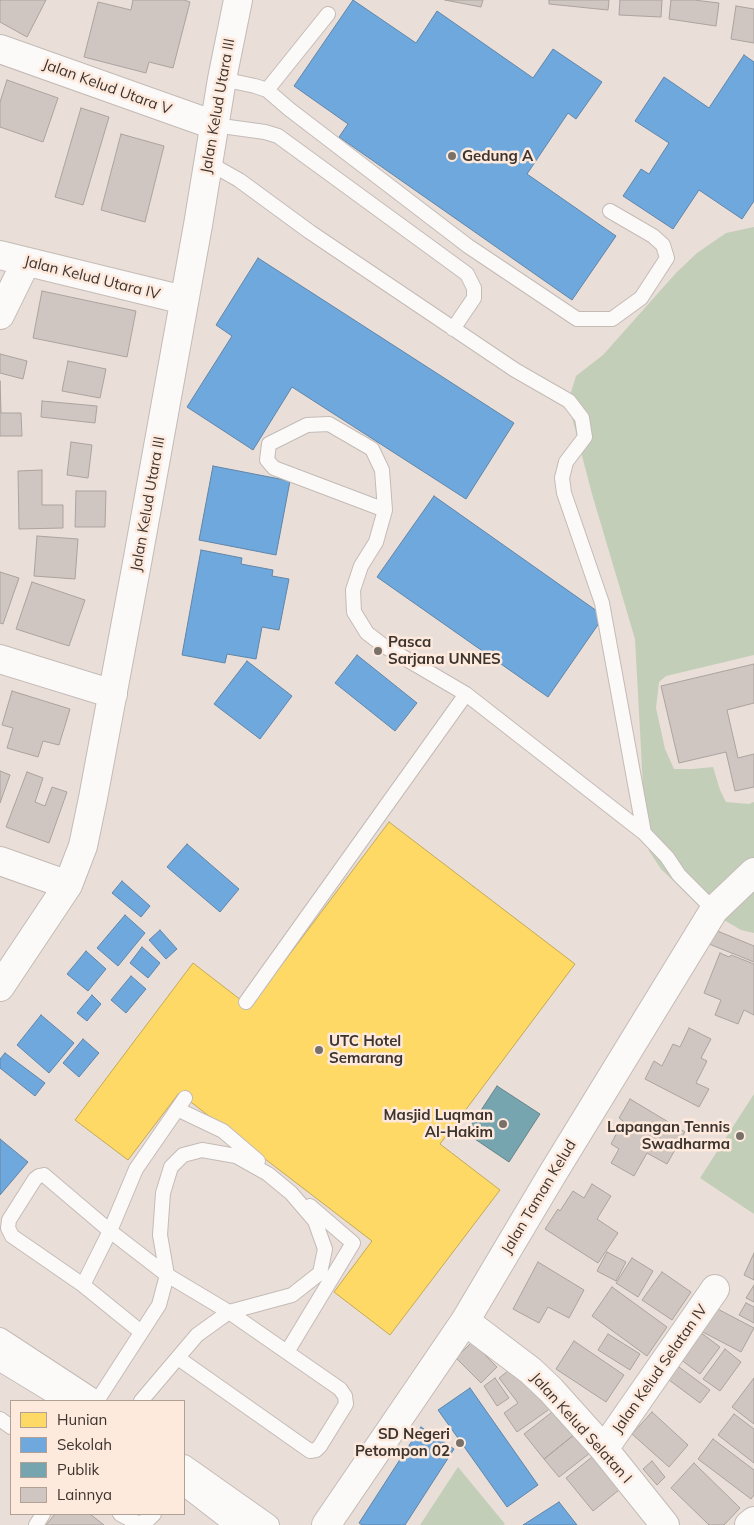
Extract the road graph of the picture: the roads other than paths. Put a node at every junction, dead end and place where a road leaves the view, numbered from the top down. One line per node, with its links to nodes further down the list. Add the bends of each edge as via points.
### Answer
1 (238, 0): 4 (street, Jalan Kelud Utara III)
2 (328, 14): 5 (lane)
3 (0, 49): 6 (street, Jalan Kelud Utara V)
4 (222, 79): 5 (lane); 6 (street, Jalan Kelud Utara III)
5 (267, 90): 8 (lane, via 468,246 577,319 612,319 641,298 667,258 663,245 653,236)
6 (214, 126): 7 (street, Jalan Kelud Utara III); 13 (lane, via 278,136 466,274 474,288 474,298)
7 (207, 162): 11 (street, Jalan Kelud Utara III); 13 (lane, via 238,180)
8 (610, 211)
9 (0, 255): 10 (street, Jalan Kelud Utara IV)
10 (26, 262): 11 (street, Jalan Kelud Utara IV); 12 (street)
11 (184, 300): 16 (street, Jalan Kelud Utara III)
12 (0, 315)
13 (453, 329): 18 (lane, via 514,370 569,401 582,418 584,437 566,462 562,478 564,493 602,603)
14 (385, 510): 14 (lane, via 274,468 267,460 270,444 306,425 329,424 372,450 382,470); 17 (lane, via 376,542 361,566 353,590 354,612 367,633 384,646)
15 (0, 659): 16 (street)
16 (113, 694): 21 (street, Jalan Kelud Utara III, via 83,846)
17 (466, 694): 18 (lane); 24 (lane)
18 (644, 833): 22 (lane)
19 (0, 861): 21 (street)
20 (754, 872): 22 (street, Jalan Taman Kelud)
21 (68, 885): 23 (street, Jalan Kelud Utara III)
22 (714, 910): 30 (street, Jalan Taman Kelud)
23 (0, 987)
24 (246, 1002)
25 (110, 1231): 26 (lane); 27 (lane); 27 (lane, via 44,1175 35,1179 9,1220 12,1236); 33 (lane, via 136,1169 181,1104 223,1131 353,1243)
26 (167, 1275): 29 (lane); 29 (lane, via 160,1235 163,1192 171,1167 183,1155 202,1150 236,1156 268,1174 291,1193 315,1221 325,1249 320,1273 292,1295); 31 (lane, via 159,1305)
27 (83, 1285): 31 (lane)
28 (715, 1289): 40 (street, Jalan Kelud Selatan IV)
29 (229, 1312): 33 (lane); 35 (lane, via 197,1335)
30 (465, 1321): 40 (street, Jalan Kelud Selatan I, via 531,1371); 48 (street, Jalan Taman Kelud)
31 (141, 1332): 38 (lane)
32 (0, 1338): 37 (street)
33 (287, 1352): 35 (lane, via 340,1389 345,1396 346,1404 316,1450 310,1451)
34 (0, 1356): 36 (street)
35 (178, 1358): 39 (lane)
36 (72, 1400)
37 (94, 1400)
38 (97, 1400)
39 (142, 1400)
40 (604, 1449): 49 (street, Jalan Kelud Selatan I)
41 (185, 1466): 47 (street)
42 (185, 1481): 46 (street)
43 (122, 1515): 44 (lane, via 137,1523 147,1521)
44 (153, 1515)
45 (754, 1521): 50 (street)
46 (242, 1525)
47 (269, 1525)
48 (326, 1525)
49 (665, 1525)
50 (750, 1525)

